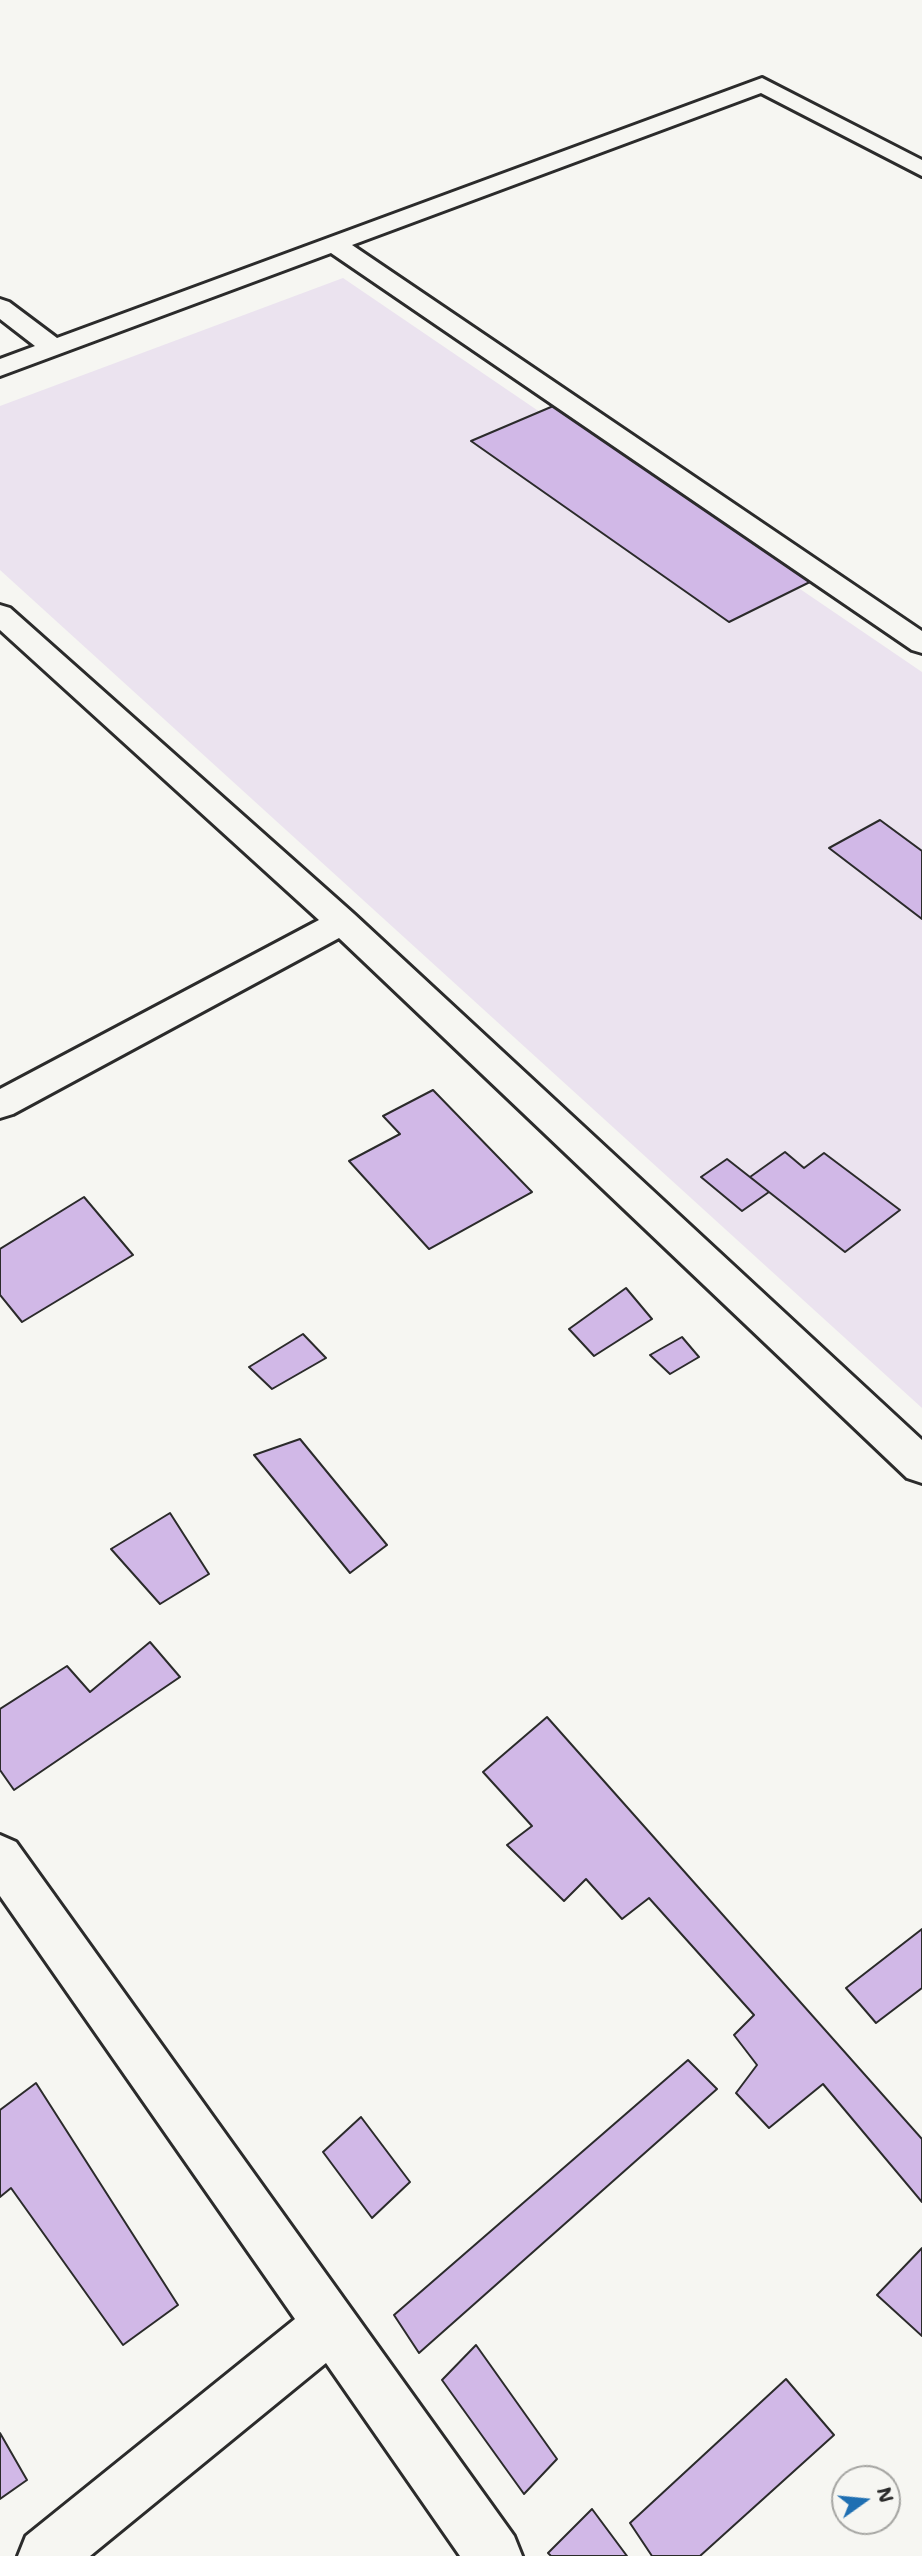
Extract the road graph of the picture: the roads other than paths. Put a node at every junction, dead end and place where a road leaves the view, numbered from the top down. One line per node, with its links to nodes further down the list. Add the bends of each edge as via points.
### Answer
1 (922, 169): 2 (street, via 762,85)
2 (334, 244): 4 (street); 7 (street)
3 (0, 307): 4 (street)
4 (54, 348): 5 (street)
5 (0, 368)
6 (0, 614): 8 (street)
7 (922, 644)
8 (342, 922): 9 (street); 10 (street)
9 (0, 1105)
10 (922, 1466)
11 (0, 1857): 12 (street)
12 (330, 2325): 13 (street); 14 (street)
13 (46, 2556)
14 (494, 2556)

